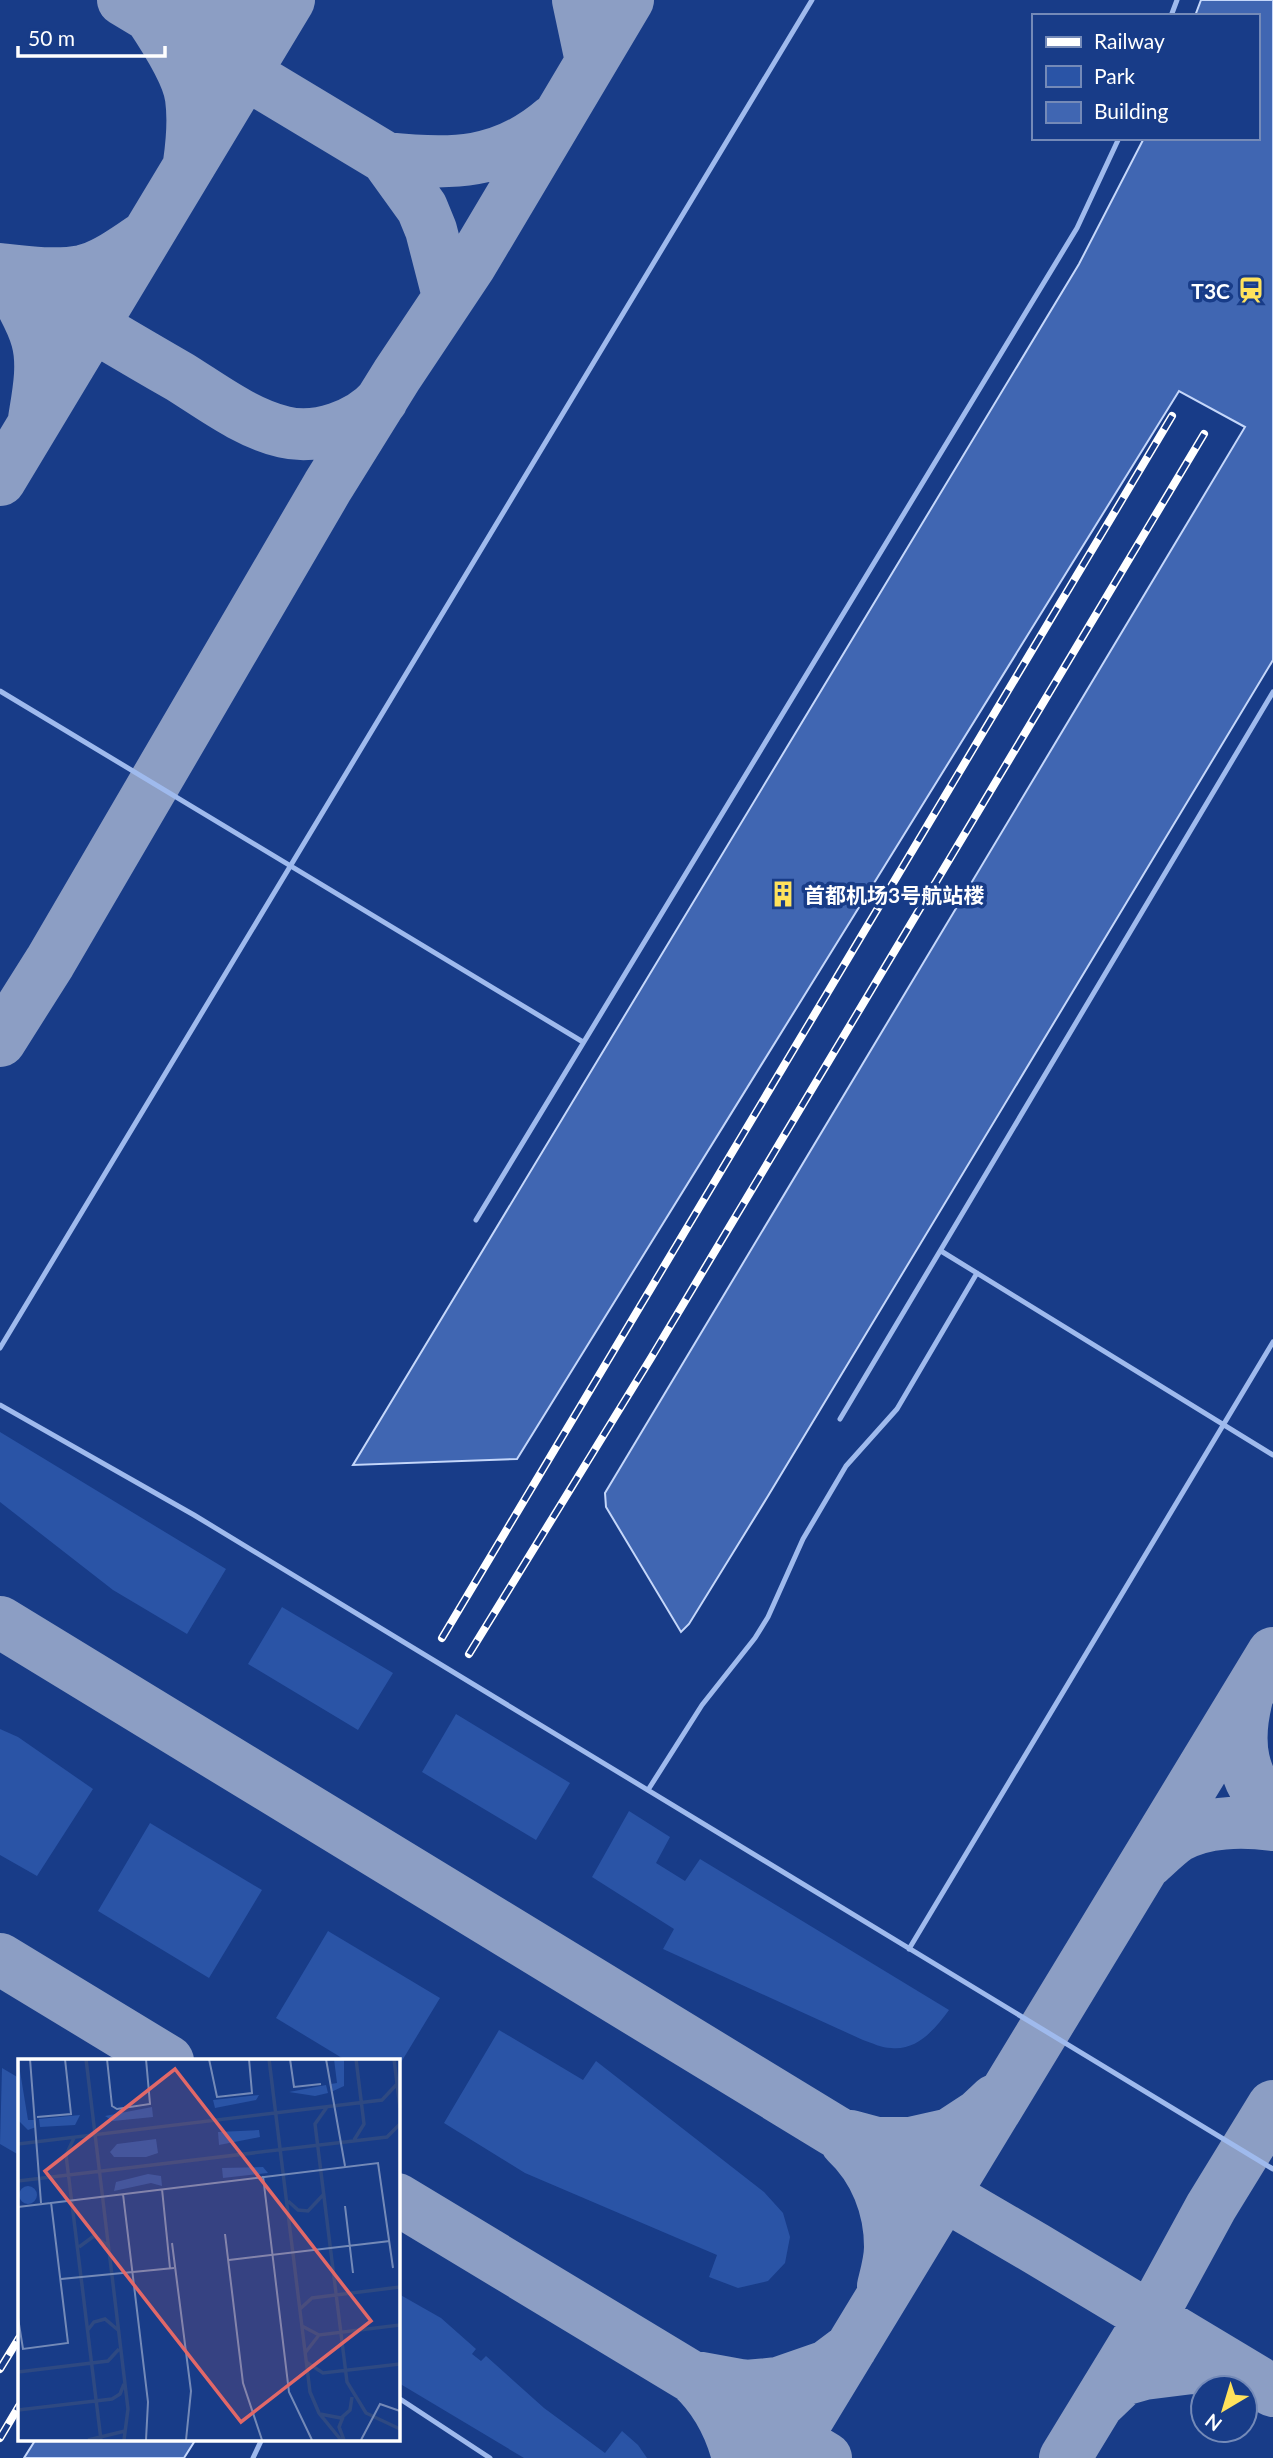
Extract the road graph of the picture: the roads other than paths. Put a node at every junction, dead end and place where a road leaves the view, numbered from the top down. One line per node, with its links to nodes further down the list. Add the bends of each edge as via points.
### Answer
1 (812, 0): 5 (lane)
2 (1118, 140): 6 (lane, via 1077,228)
3 (0, 691): 5 (lane)
4 (1273, 692): 8 (lane)
5 (289, 864): 6 (lane); 11 (lane)
6 (583, 1042): 7 (lane)
7 (476, 1220)
8 (941, 1251): 9 (lane); 13 (lane)
9 (977, 1273): 14 (lane); 16 (lane, via 897,1409 846,1466 831,1490 755,1638 696,1714)
10 (1273, 1342): 14 (lane)
11 (0, 1348)
12 (0, 1405): 16 (lane, via 194,1515)
13 (840, 1419)
14 (1223, 1425): 15 (lane); 17 (lane)
15 (1273, 1455)
16 (649, 1790): 17 (lane)
17 (909, 1949): 18 (lane)
18 (1273, 2169)
19 (399, 2398): 22 (lane)
20 (262, 2440): 21 (lane)
21 (253, 2458)
22 (490, 2458)

